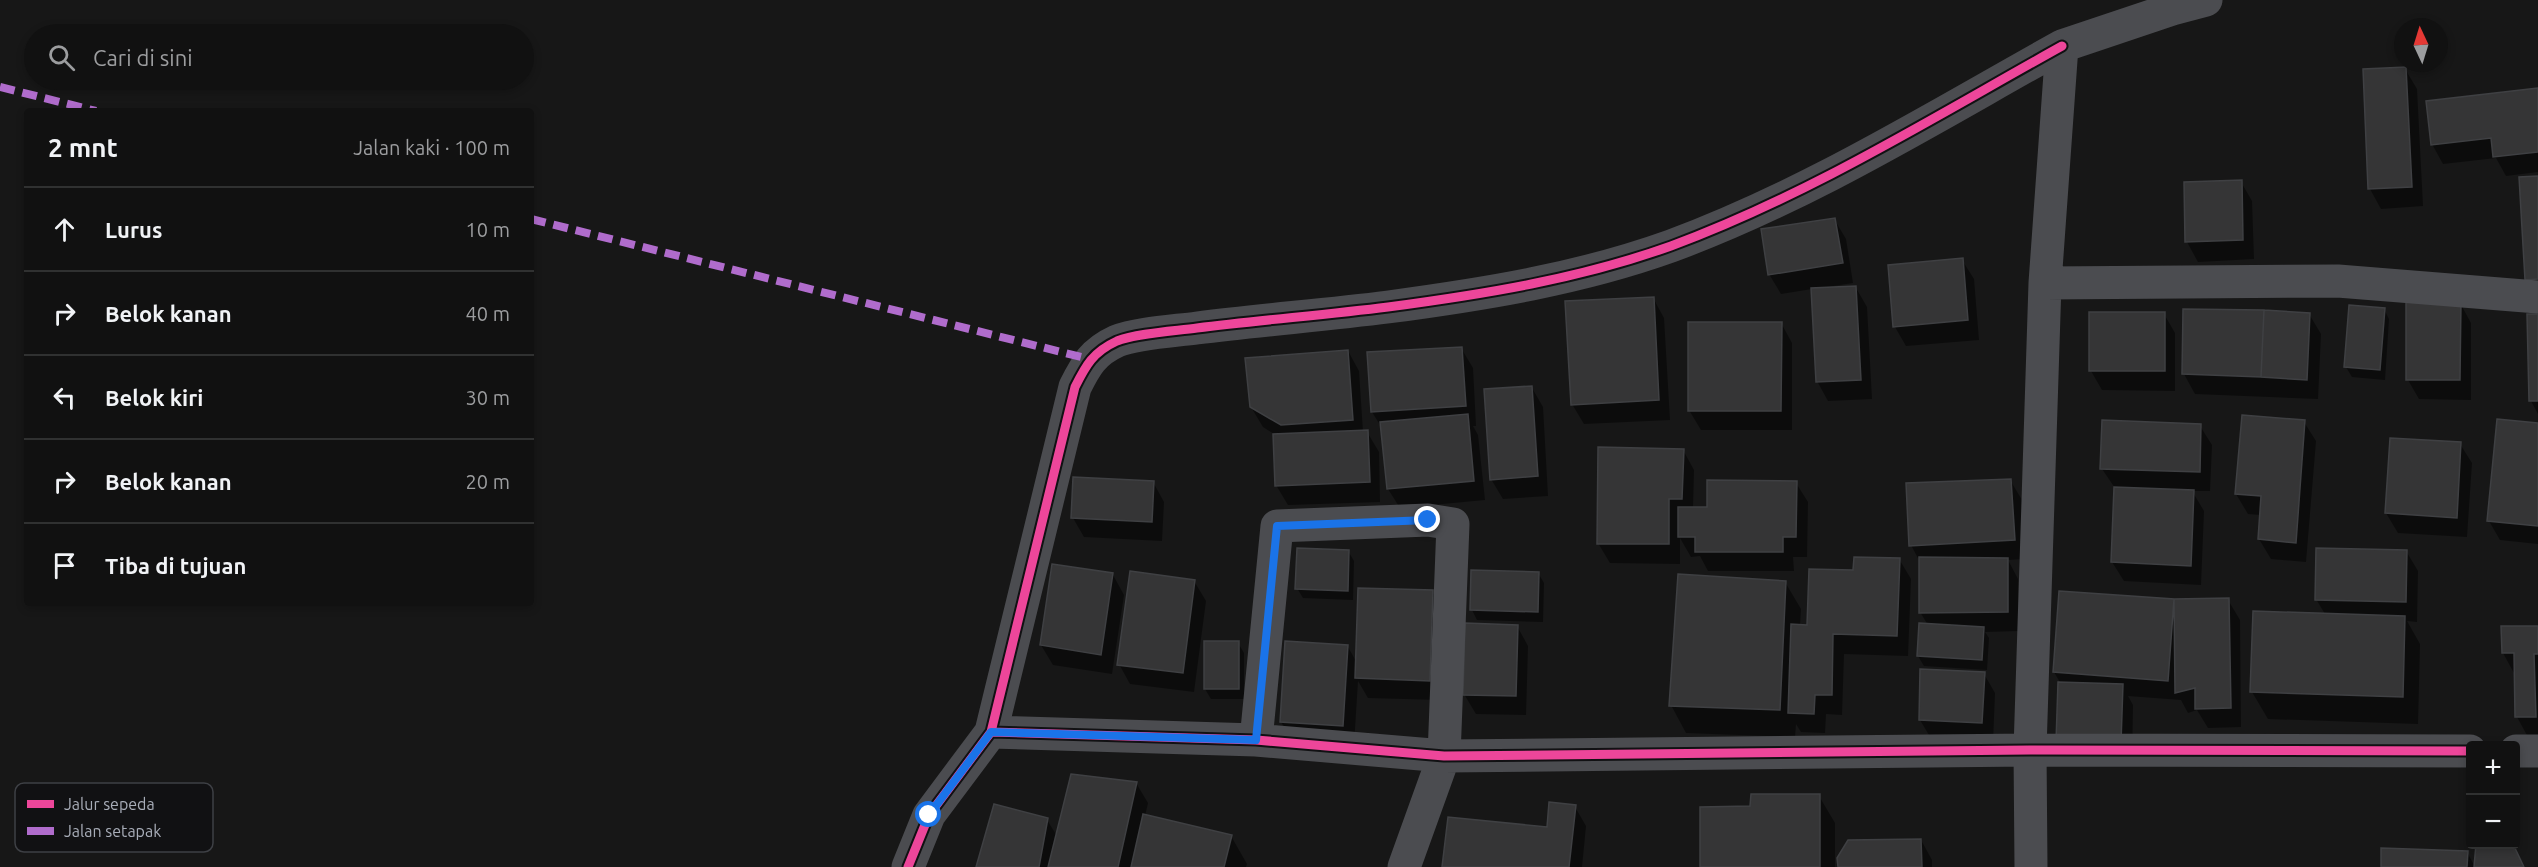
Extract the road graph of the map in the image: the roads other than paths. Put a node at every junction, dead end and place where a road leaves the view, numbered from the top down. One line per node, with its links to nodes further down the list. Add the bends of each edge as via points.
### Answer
1 (2206, 0): 2 (street)
2 (2062, 46): 3 (street); 5 (street, via 1881,149 1775,203 1671,246 1606,267 1547,282 1442,299 1167,332 1118,341 1089,359 1075,387)
3 (2045, 283): 4 (street, via 2337,281); 7 (street)
4 (2538, 297)
5 (991, 732): 6 (street); 12 (street, via 929,815)
6 (1256, 740): 11 (street); 11 (street, via 1277,526 1428,520 1453,524)
7 (2030, 750): 8 (street); 11 (street); 14 (street)
8 (2466, 751)
9 (2520, 751): 10 (street)
10 (2538, 751)
11 (1444, 756): 13 (street)
12 (908, 867)
13 (1404, 867)
14 (2031, 867)

